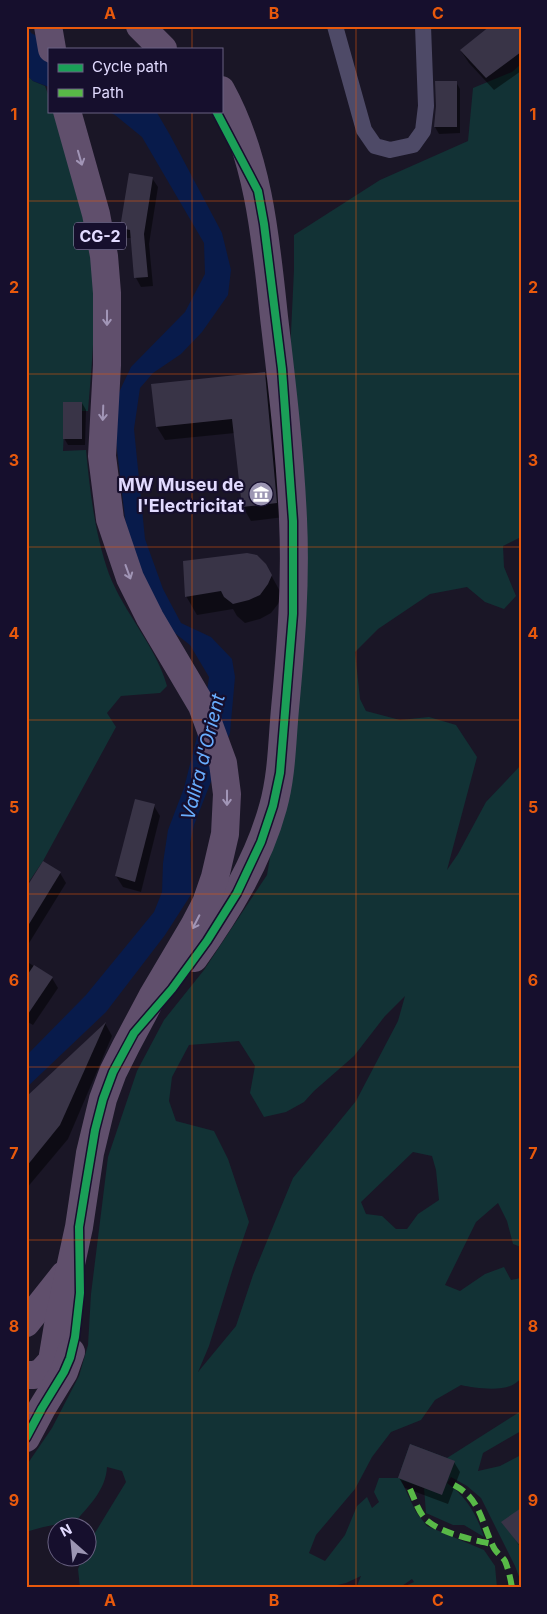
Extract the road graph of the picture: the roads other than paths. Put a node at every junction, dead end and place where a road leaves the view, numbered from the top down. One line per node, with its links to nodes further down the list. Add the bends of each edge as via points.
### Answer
1 (48, 26): 6 (highway)
2 (140, 26): 7 (highway)
3 (160, 26): 8 (highway)
4 (335, 26): 5 (street, via 364,130 375,146 390,150 414,146 422,131 426,106)
5 (423, 26)
6 (52, 48)
7 (162, 48)
8 (182, 48)
9 (222, 92): 12 (highway, CG-2, via 235,117)
10 (67, 112): 13 (highway, CG-2, one-way to 13, via 96,214 104,256 107,365 102,456 110,519 130,578 202,706 223,763 227,794 225,834 206,903)
11 (217, 112): 12 (highway)
12 (258, 191): 13 (highway, CG-2, via 282,369 293,521 293,614 280,773 274,806 237,893 172,990)
13 (134, 1033): 14 (highway, CG-2, via 103,1099 90,1152)
14 (80, 1227): 15 (highway, CG-2); 17 (highway, via 81,1272 75,1337 64,1372)
15 (73, 1259): 16 (highway, CG-2); 17 (highway, CG-2)
16 (26, 1325): 17 (highway, CG-2, via 45,1330 52,1339)
17 (45, 1376): 18 (highway, CG-2)
18 (26, 1438)

